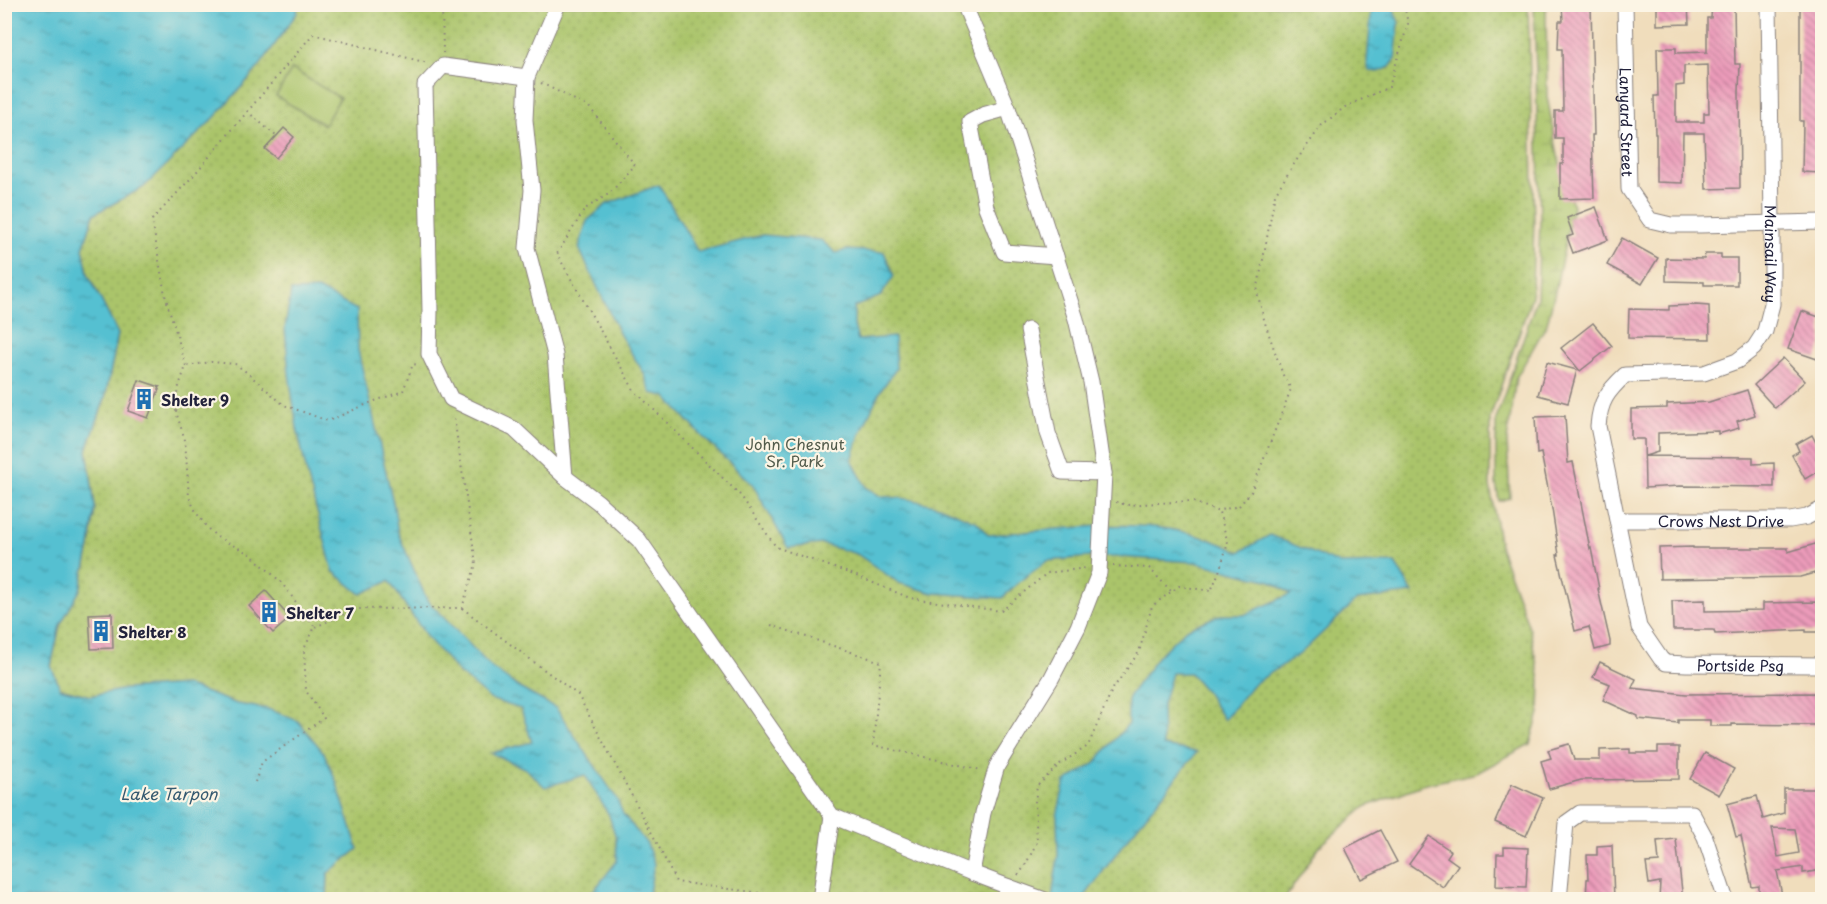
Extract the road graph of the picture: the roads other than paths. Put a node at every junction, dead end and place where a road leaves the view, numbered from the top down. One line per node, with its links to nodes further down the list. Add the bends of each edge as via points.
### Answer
1 (558, 4): 5 (street)
2 (963, 4): 6 (street)
3 (1625, 4): 8 (street, Lanyard Street, via 1629,189 1650,220 1671,225)
4 (1769, 4): 8 (street, Mainsail Way)
5 (527, 77): 12 (street, via 525,120 532,190 527,248 555,355); 12 (street, via 443,66 425,86 429,354 451,399 514,429)
6 (1008, 108): 9 (street); 9 (street, via 970,122 986,207 1004,252)
7 (1822, 222): 8 (street, Lanyard Street)
8 (1772, 223): 14 (street, Mainsail Way, via 1772,304 1765,330 1754,348 1737,361 1704,373 1625,375 1608,391 1599,409 1598,426)
9 (1056, 256): 11 (street, via 1091,382)
10 (1028, 330): 11 (street, via 1048,433 1062,472)
11 (1104, 473): 18 (street, via 1099,573 1078,627 1051,679 997,766 982,813)
12 (565, 477): 17 (street, via 639,540)
13 (1822, 509): 14 (street, Crows Nest Drive, via 1790,520)
14 (1617, 520): 15 (street, Mainsail Way, via 1639,627)
15 (1661, 659): 16 (street, Portside Psg, via 1686,664)
16 (1822, 665)
17 (831, 816): 18 (street); 21 (street)
18 (972, 873): 19 (street)
19 (1006, 893): 20 (street)
20 (1045, 899)
21 (820, 900)
22 (1559, 900): 23 (street, via 1566,823 1580,813 1692,813 1705,837)
23 (1726, 900)

